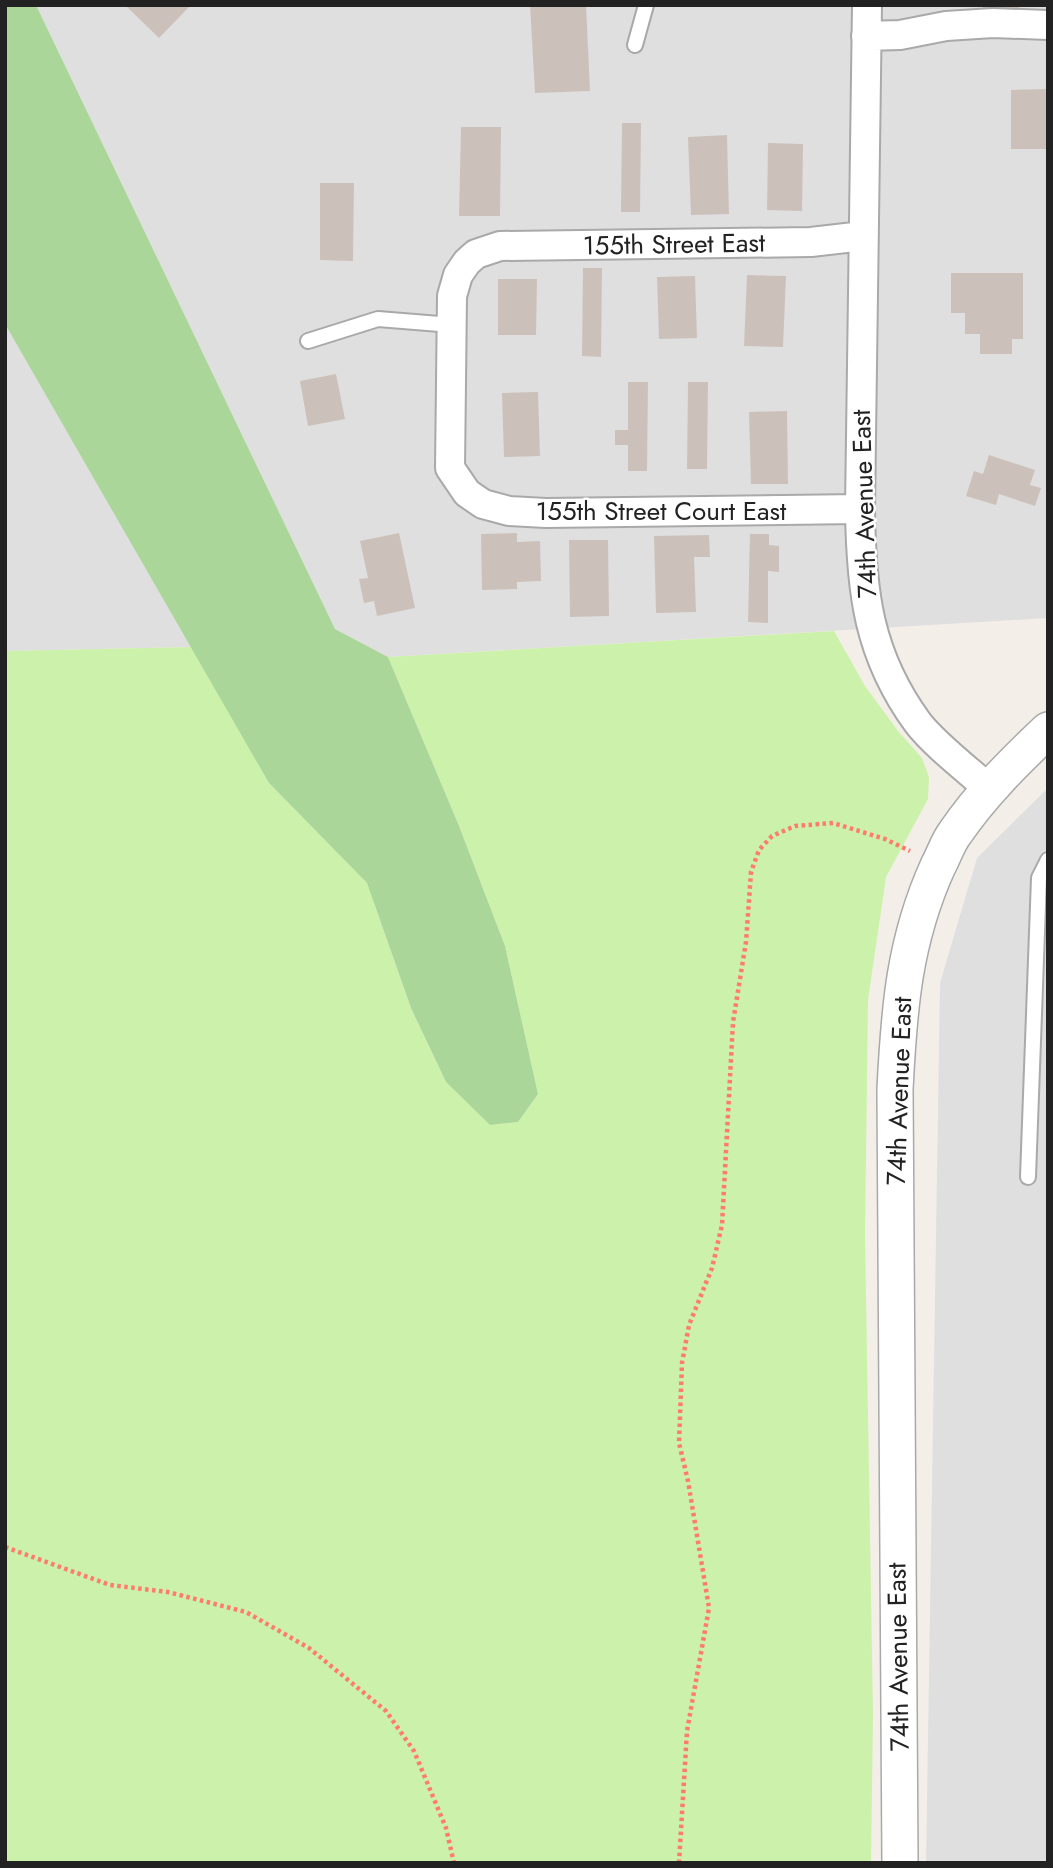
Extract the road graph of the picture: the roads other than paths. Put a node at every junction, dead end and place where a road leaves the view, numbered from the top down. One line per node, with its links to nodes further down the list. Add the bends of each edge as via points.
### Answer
1 (646, 5): 5 (lane)
2 (867, 5): 4 (street, 74th Avenue East)
3 (1048, 25): 4 (street, via 957,25)
4 (866, 36): 6 (street, 74th Avenue East)
5 (635, 45)
6 (863, 236): 7 (street, 155th Street East, via 811,242 500,246 476,254 458,275); 9 (street, 74th Avenue East)
7 (452, 325): 8 (lane, via 378,319); 9 (street, 155th Street Court East, via 450,468 467,493 483,504 546,513)
8 (309, 341)
9 (859, 509): 11 (street, 74th Avenue East, via 863,590 881,657 920,725)
10 (1048, 730): 11 (street)
11 (989, 789): 14 (street, 74th Avenue East, via 953,835 939,865 912,935 899,1009 895,1089)
12 (1048, 860): 13 (lane, via 1038,878)
13 (1028, 1177)
14 (900, 1863)

